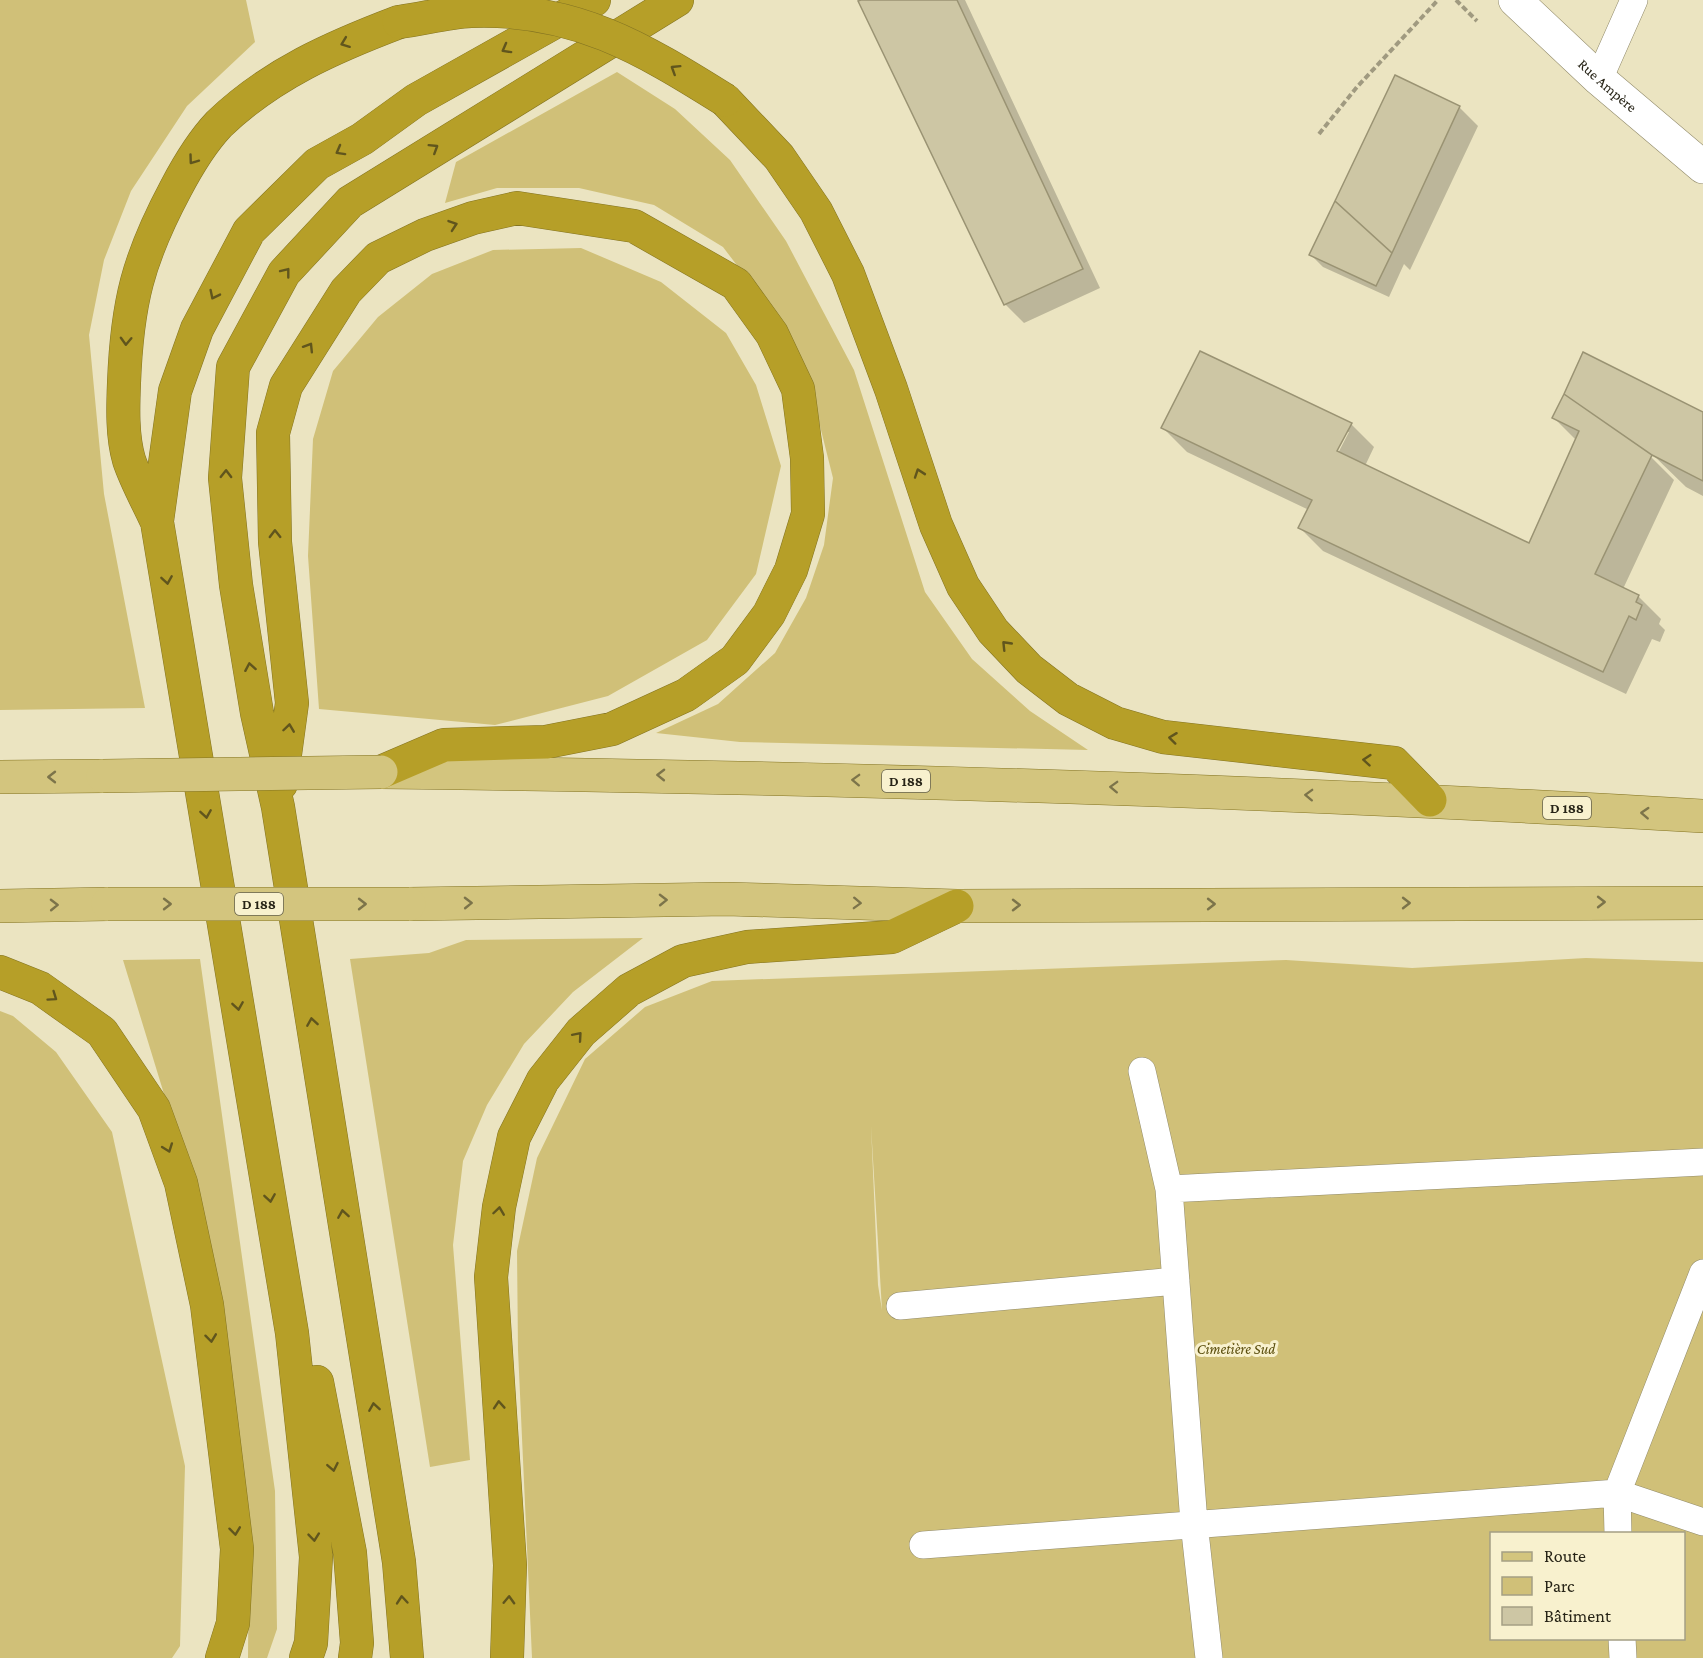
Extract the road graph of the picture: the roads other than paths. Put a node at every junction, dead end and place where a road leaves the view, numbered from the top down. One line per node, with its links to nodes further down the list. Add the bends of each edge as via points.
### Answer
1 (594, 0): 7 (highway, one-way to 7, via 416,100 362,139 317,164 249,231 197,329 175,391)
2 (677, 0): 11 (highway, one-way to 2, via 257,713 232,550 225,478 233,367 284,273 350,202)
3 (1515, 0): 5 (street, Rue Ampère)
4 (1634, 0): 5 (lane)
5 (1599, 78): 6 (street, Rue Ampère)
6 (1703, 166)
7 (157, 522): 10 (highway, one-way to 7, bridge, via 1394,762 1163,737 1115,723 1068,699 1029,669 993,631 963,586 936,525 848,274 816,211 779,157 725,100 654,55 607,33 542,15 471,11 399,22 329,49 273,80 218,125 186,169 159,219 138,272 126,327 123,412 129,459); 23 (highway, one-way to 23)
8 (381, 772): 9 (main road, D 188, one-way to 9, bridge); 10 (main road, D 188, one-way to 8, via 748,776); 11 (highway, one-way to 8, via 292,703 275,542 273,433 286,386 346,291 378,258 425,235 517,208 634,226 736,284 772,334 798,389 807,458 808,514 791,570 770,614 735,660 686,695 612,729 546,742 444,745)
9 (0, 777)
10 (1430, 800): 12 (main road, D 188, one-way to 10)
11 (278, 807): 33 (highway, one-way to 11, via 399,1562)
12 (1703, 816)
13 (1703, 903): 15 (main road, D 188, one-way to 13)
14 (0, 906): 15 (main road, D 188, one-way to 15, bridge, via 728,899)
15 (957, 906): 34 (highway, one-way to 15, via 510,1565 491,1278 499,1207 514,1137 543,1080 581,1032 629,990 683,961 747,947 892,937)
16 (0, 972): 30 (highway, one-way to 30, via 40,988 102,1032 154,1110 181,1183 207,1305 237,1549 233,1623)
17 (1142, 1071): 19 (lane)
18 (1703, 1162): 19 (lane)
19 (1169, 1189): 21 (lane)
20 (1703, 1273): 24 (lane)
21 (1176, 1281): 22 (lane); 26 (lane)
22 (900, 1306)
23 (292, 1333): 31 (highway, one-way to 31, via 316,1557 311,1642); 32 (highway, one-way to 32, via 314,1368 319,1391 350,1553)
24 (1617, 1493): 25 (lane); 26 (lane); 27 (lane)
25 (1703, 1522)
26 (1194, 1523): 28 (lane); 35 (lane)
27 (1618, 1532)
28 (923, 1545)
29 (1622, 1640): 36 (lane)
30 (222, 1658)
31 (306, 1658)
32 (355, 1658)
33 (407, 1658)
34 (507, 1658)
35 (1209, 1658)
36 (1623, 1658)

